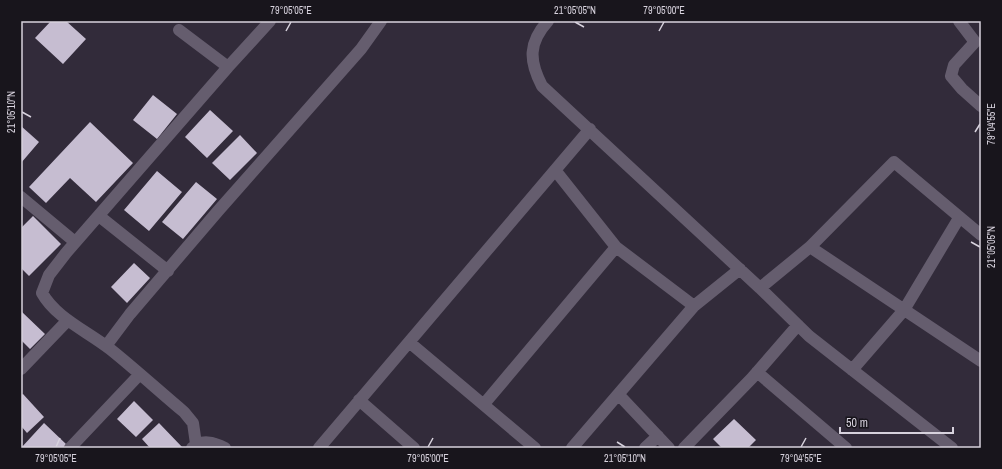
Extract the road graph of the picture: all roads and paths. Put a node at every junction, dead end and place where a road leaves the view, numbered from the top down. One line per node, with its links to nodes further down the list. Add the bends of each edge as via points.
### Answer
1 (270, 21): 7 (street)
2 (381, 21): 19 (street, via 361,49)
3 (548, 21): 9 (street, via 534,40 532,61 535,72 542,86)
4 (959, 21): 6 (street)
5 (179, 30): 7 (street)
6 (978, 39): 8 (street, via 954,65 951,76 958,86)
7 (228, 67): 12 (street)
8 (981, 106)
9 (590, 129): 10 (street); 18 (street)
10 (555, 170): 16 (street); 25 (street)
11 (21, 197): 15 (street)
12 (98, 216): 15 (street); 19 (street)
13 (959, 218): 14 (street); 17 (street, via 894,162); 22 (street)
14 (981, 236)
15 (75, 242): 23 (street, via 49,275 42,293)
16 (616, 247): 21 (street); 34 (street)
17 (810, 247): 20 (street); 22 (street)
18 (740, 269): 20 (street); 21 (street)
19 (168, 271): 26 (street)
20 (760, 288): 24 (street)
21 (694, 306): 32 (street)
22 (904, 310): 27 (street); 29 (street)
23 (68, 320): 26 (street); 28 (street)
24 (798, 325): 29 (street); 30 (street)
25 (409, 342): 33 (street); 34 (street)
26 (106, 346): 31 (street)
27 (981, 361)
28 (21, 369)
29 (852, 370): 47 (street)
30 (757, 372): 45 (street); 46 (street)
31 (140, 374): 36 (street, via 193,423); 37 (street)
32 (618, 395): 35 (street); 42 (street)
33 (360, 400): 39 (street); 40 (street)
34 (484, 404): 41 (street)
35 (658, 436): 43 (street); 44 (street)
36 (194, 446): 38 (street, via 216,443)
37 (70, 448)
38 (225, 448)
39 (319, 448)
40 (414, 448)
41 (535, 448)
42 (572, 448)
43 (645, 448)
44 (669, 448)
45 (684, 448)
46 (846, 448)
47 (952, 448)

